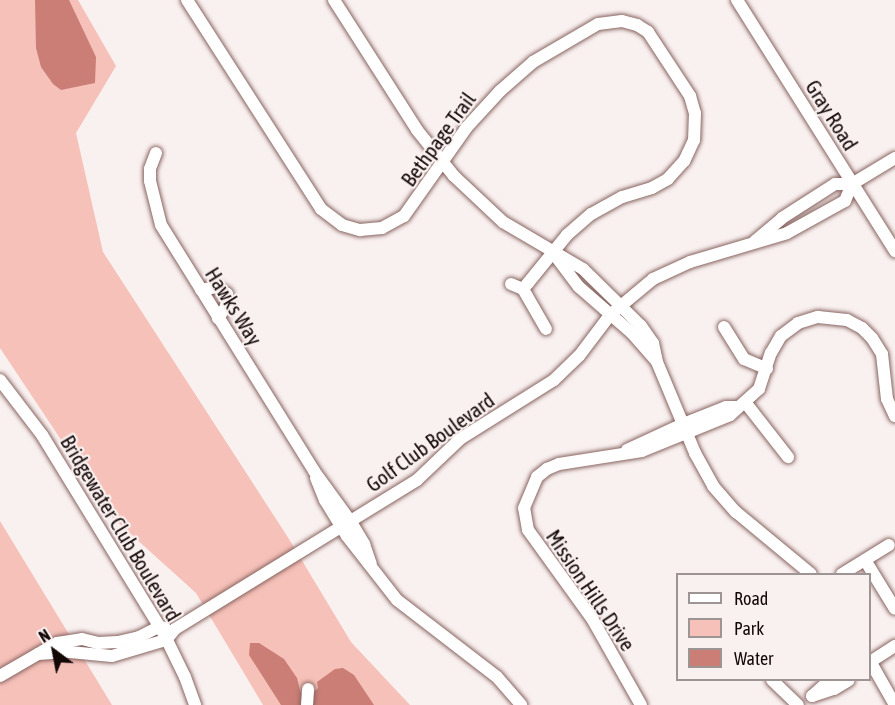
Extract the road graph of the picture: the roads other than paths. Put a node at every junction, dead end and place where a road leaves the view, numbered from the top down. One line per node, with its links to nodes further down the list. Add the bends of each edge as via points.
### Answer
1 (187, 0): 6 (street, Bethpage Trail, via 321,208 335,221 351,229 367,230 397,221 412,208)
2 (334, 0): 6 (street, via 417,130)
3 (736, 0): 7 (street, Gray Road)
4 (156, 153): 12 (street, Hawks Way, via 150,169 156,211)
5 (895, 158): 7 (street)
6 (443, 163): 10 (street, via 503,222); 10 (street, Bethpage Trail, via 483,109 518,74 550,51 606,22 622,21 648,32 691,100 696,131 690,149 668,179 603,207 580,223)
7 (852, 184): 8 (street, Golf Club Boulevard, via 835,184 782,218); 8 (street, Golf Club Boulevard, via 845,201 828,211 787,233); 9 (street, Gray Road)
8 (755, 241): 14 (street, Golf Club Boulevard, via 666,272)
9 (895, 251)
10 (552, 252): 11 (street); 13 (street); 18 (street, Bethpage Trail, via 517,287)
11 (596, 280): 13 (street); 14 (street)
12 (201, 290): 16 (street, Hawks Way); 16 (street, via 216,287 227,294 226,307)
13 (584, 292): 15 (street)
14 (620, 305): 15 (street, Golf Club Boulevard); 19 (street, via 648,335)
15 (610, 315): 19 (street); 26 (street, Golf Club Boulevard, via 579,356 554,380 466,435 417,480)
16 (218, 318): 26 (street, Hawks Way, via 314,471 325,500)
17 (724, 327): 20 (street, via 744,359)
18 (546, 328)
19 (657, 362): 24 (street)
20 (767, 369): 22 (street, via 759,389); 23 (street, via 775,345 792,327 818,317 847,320 868,333 879,348)
21 (0, 380): 32 (street, Bridgewater Club Boulevard, via 42,435)
22 (741, 405): 24 (street, Mission Hills Drive, via 726,408); 25 (street)
23 (895, 416)
24 (685, 429): 29 (street, via 706,475 726,502); 48 (street, Mission Hills Drive, via 622,453 547,469 537,477 525,505 524,518 530,534 597,627)
25 (788, 457)
26 (346, 524): 33 (street, Golf Club Boulevard); 47 (street, Hawks Way, via 364,544 370,564 389,591 408,610 497,677)
27 (889, 545): 28 (street)
28 (865, 560): 30 (street); 31 (street)
29 (810, 573)
30 (844, 573)
31 (895, 609)
32 (159, 627): 33 (street); 34 (street, Bridgewater Club Boulevard); 36 (street)
33 (175, 629): 34 (street, Golf Club Boulevard)
34 (166, 640): 36 (street, via 112,656); 45 (street, Bridgewater Club Boulevard)
35 (895, 646): 37 (street)
36 (96, 648): 39 (street, via 38,654)
37 (871, 660)
38 (871, 663): 50 (street)
39 (0, 676)
40 (773, 681): 49 (street)
41 (829, 681): 44 (street)
42 (847, 681): 44 (street)
43 (308, 689): 46 (street)
44 (812, 696): 49 (street)
45 (195, 705)
46 (307, 705)
47 (521, 705)
48 (641, 705)
49 (799, 705)
50 (895, 705)

